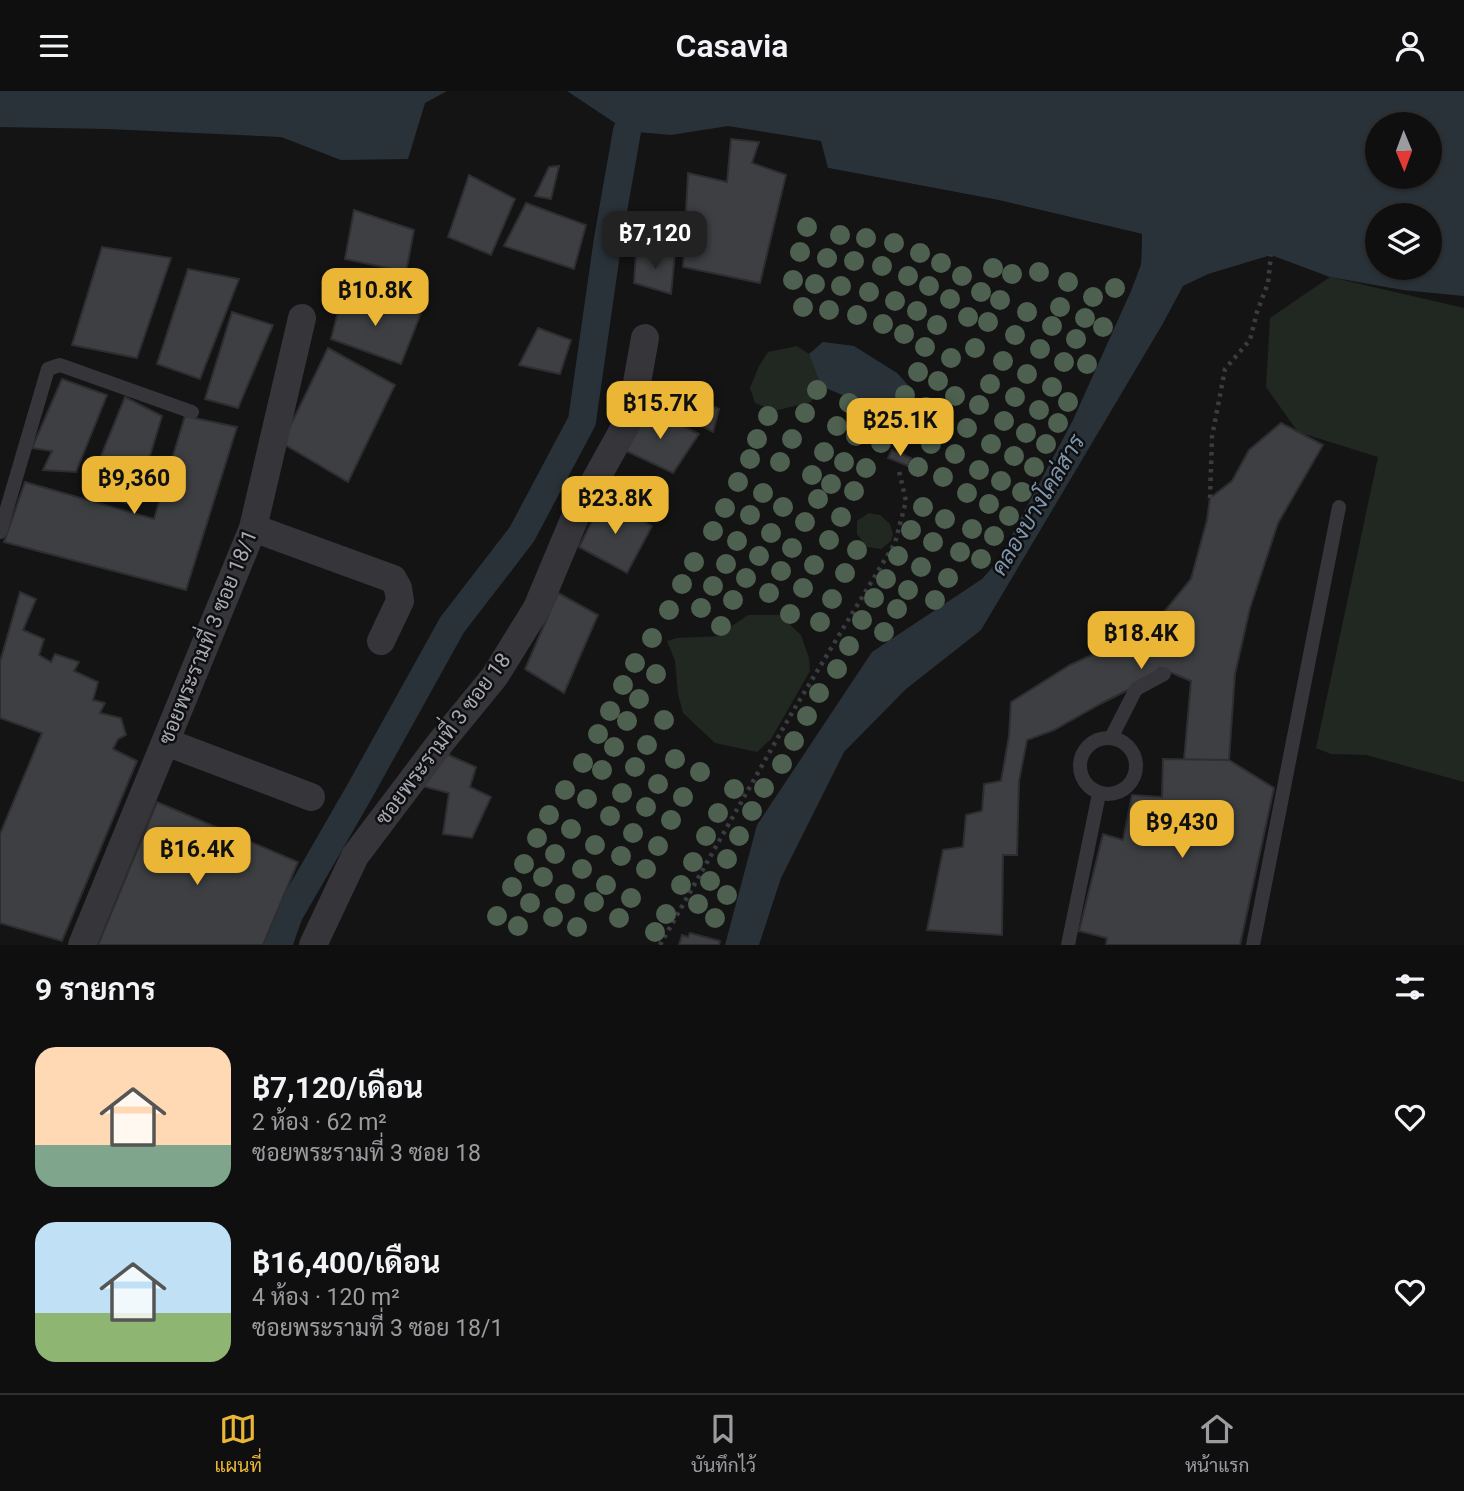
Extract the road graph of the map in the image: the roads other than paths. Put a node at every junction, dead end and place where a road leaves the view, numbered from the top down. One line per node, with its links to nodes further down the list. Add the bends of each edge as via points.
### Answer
1 (302, 318): 5 (street, ซอยพระรามที่ 3 ซอย 18/1)
2 (645, 338): 14 (street, ซอยพระรามที่ 3 ซอย 18, via 631,416 576,515 537,608 495,676 355,856)
3 (192, 412): 6 (lane, via 60,365 48,369)
4 (1339, 507): 16 (lane)
5 (253, 528): 7 (street, via 393,579 400,601); 10 (street, ซอยพระรามที่ 3 ซอย 18/1)
6 (0, 532)
7 (381, 641)
8 (1164, 674): 9 (lane, via 1136,689)
9 (1111, 738): 11 (lane, via 1091,743 1079,766 1085,784); 11 (lane, via 1123,741 1135,755 1137,768 1127,788)
10 (166, 742): 12 (street); 13 (street, ซอยพระรามที่ 3 ซอย 18/1)
11 (1099, 794): 15 (lane)
12 (311, 797)
13 (82, 945)
14 (313, 945)
15 (1068, 945)
16 (1253, 945)

